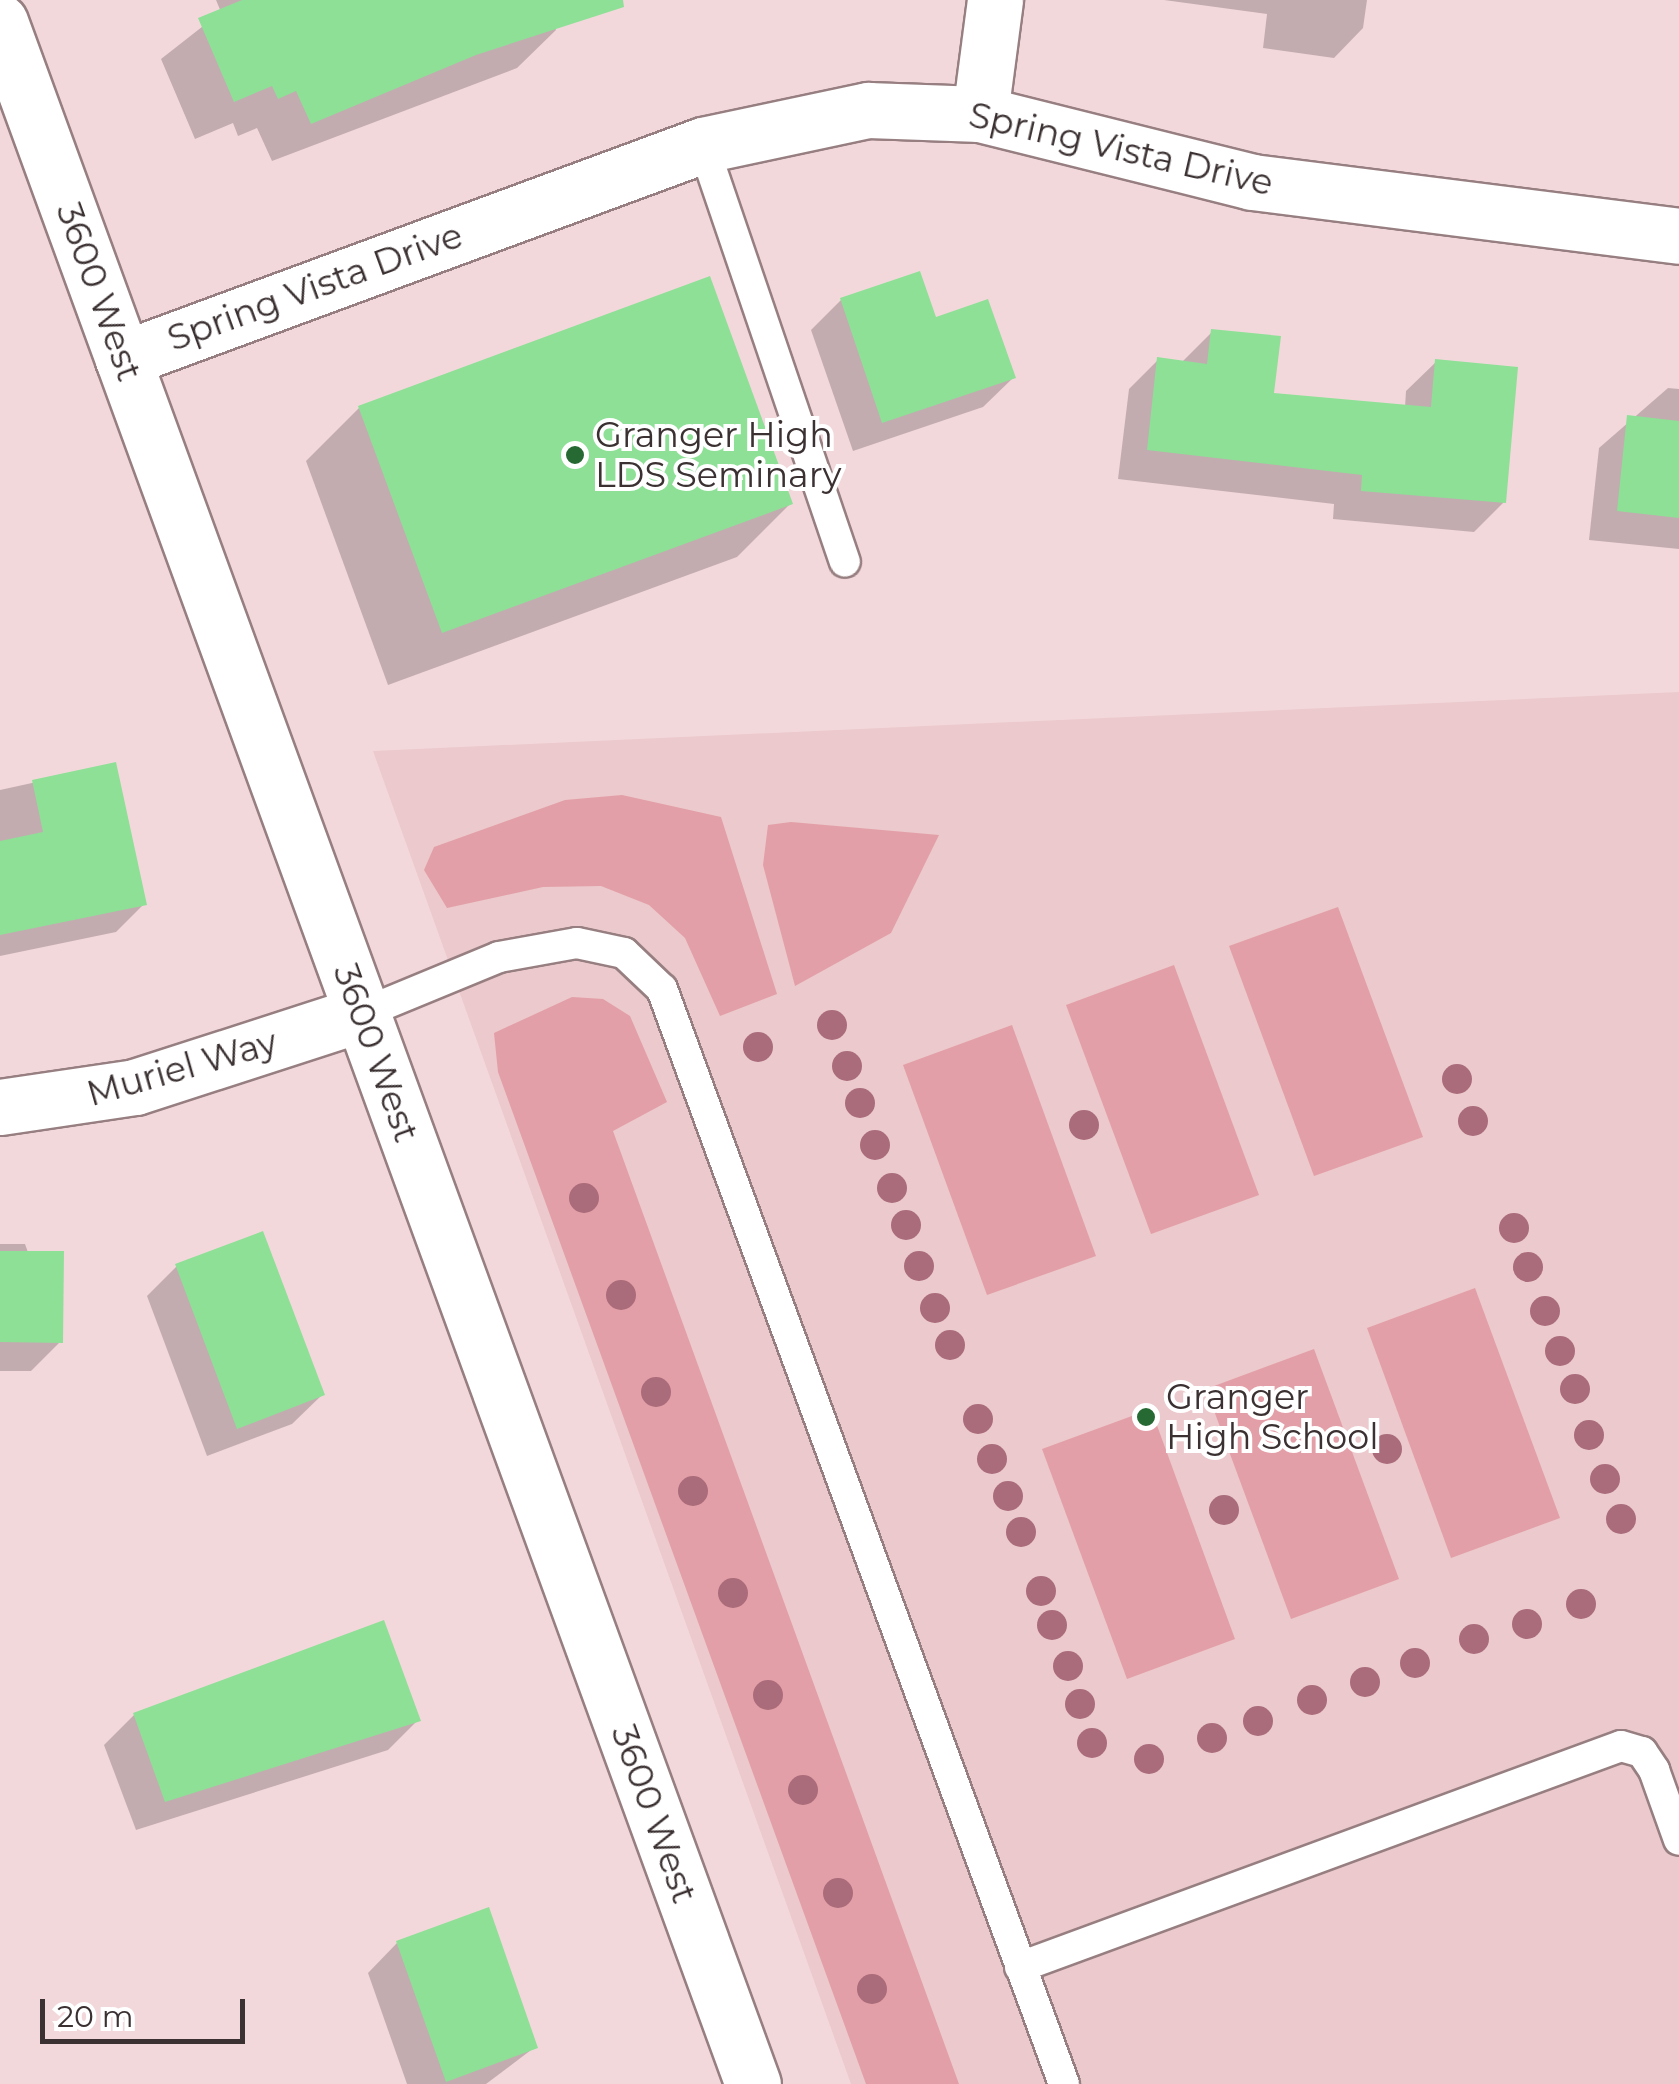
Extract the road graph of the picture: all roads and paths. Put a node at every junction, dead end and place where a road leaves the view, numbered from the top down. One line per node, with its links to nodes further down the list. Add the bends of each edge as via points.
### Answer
1 (995, 0): 3 (street)
2 (0, 22): 6 (street, 3600 West)
3 (980, 114): 4 (street, Spring Vista Drive, via 868,110); 5 (street, Spring Vista Drive, via 1252,182)
4 (703, 146): 6 (street, Spring Vista Drive); 7 (lane)
5 (1679, 236)
6 (123, 359): 8 (street, 3600 West)
7 (844, 561)
8 (362, 1014): 9 (street, Muriel Way, via 135,1087); 11 (lane, via 500,957 578,943 624,953 662,989); 12 (street, 3600 West)
9 (0, 1106)
10 (1679, 1840): 11 (lane, via 1654,1770 1642,1752 1621,1746)
11 (1020, 1967): 13 (lane)
12 (752, 2084)
13 (1064, 2084)

